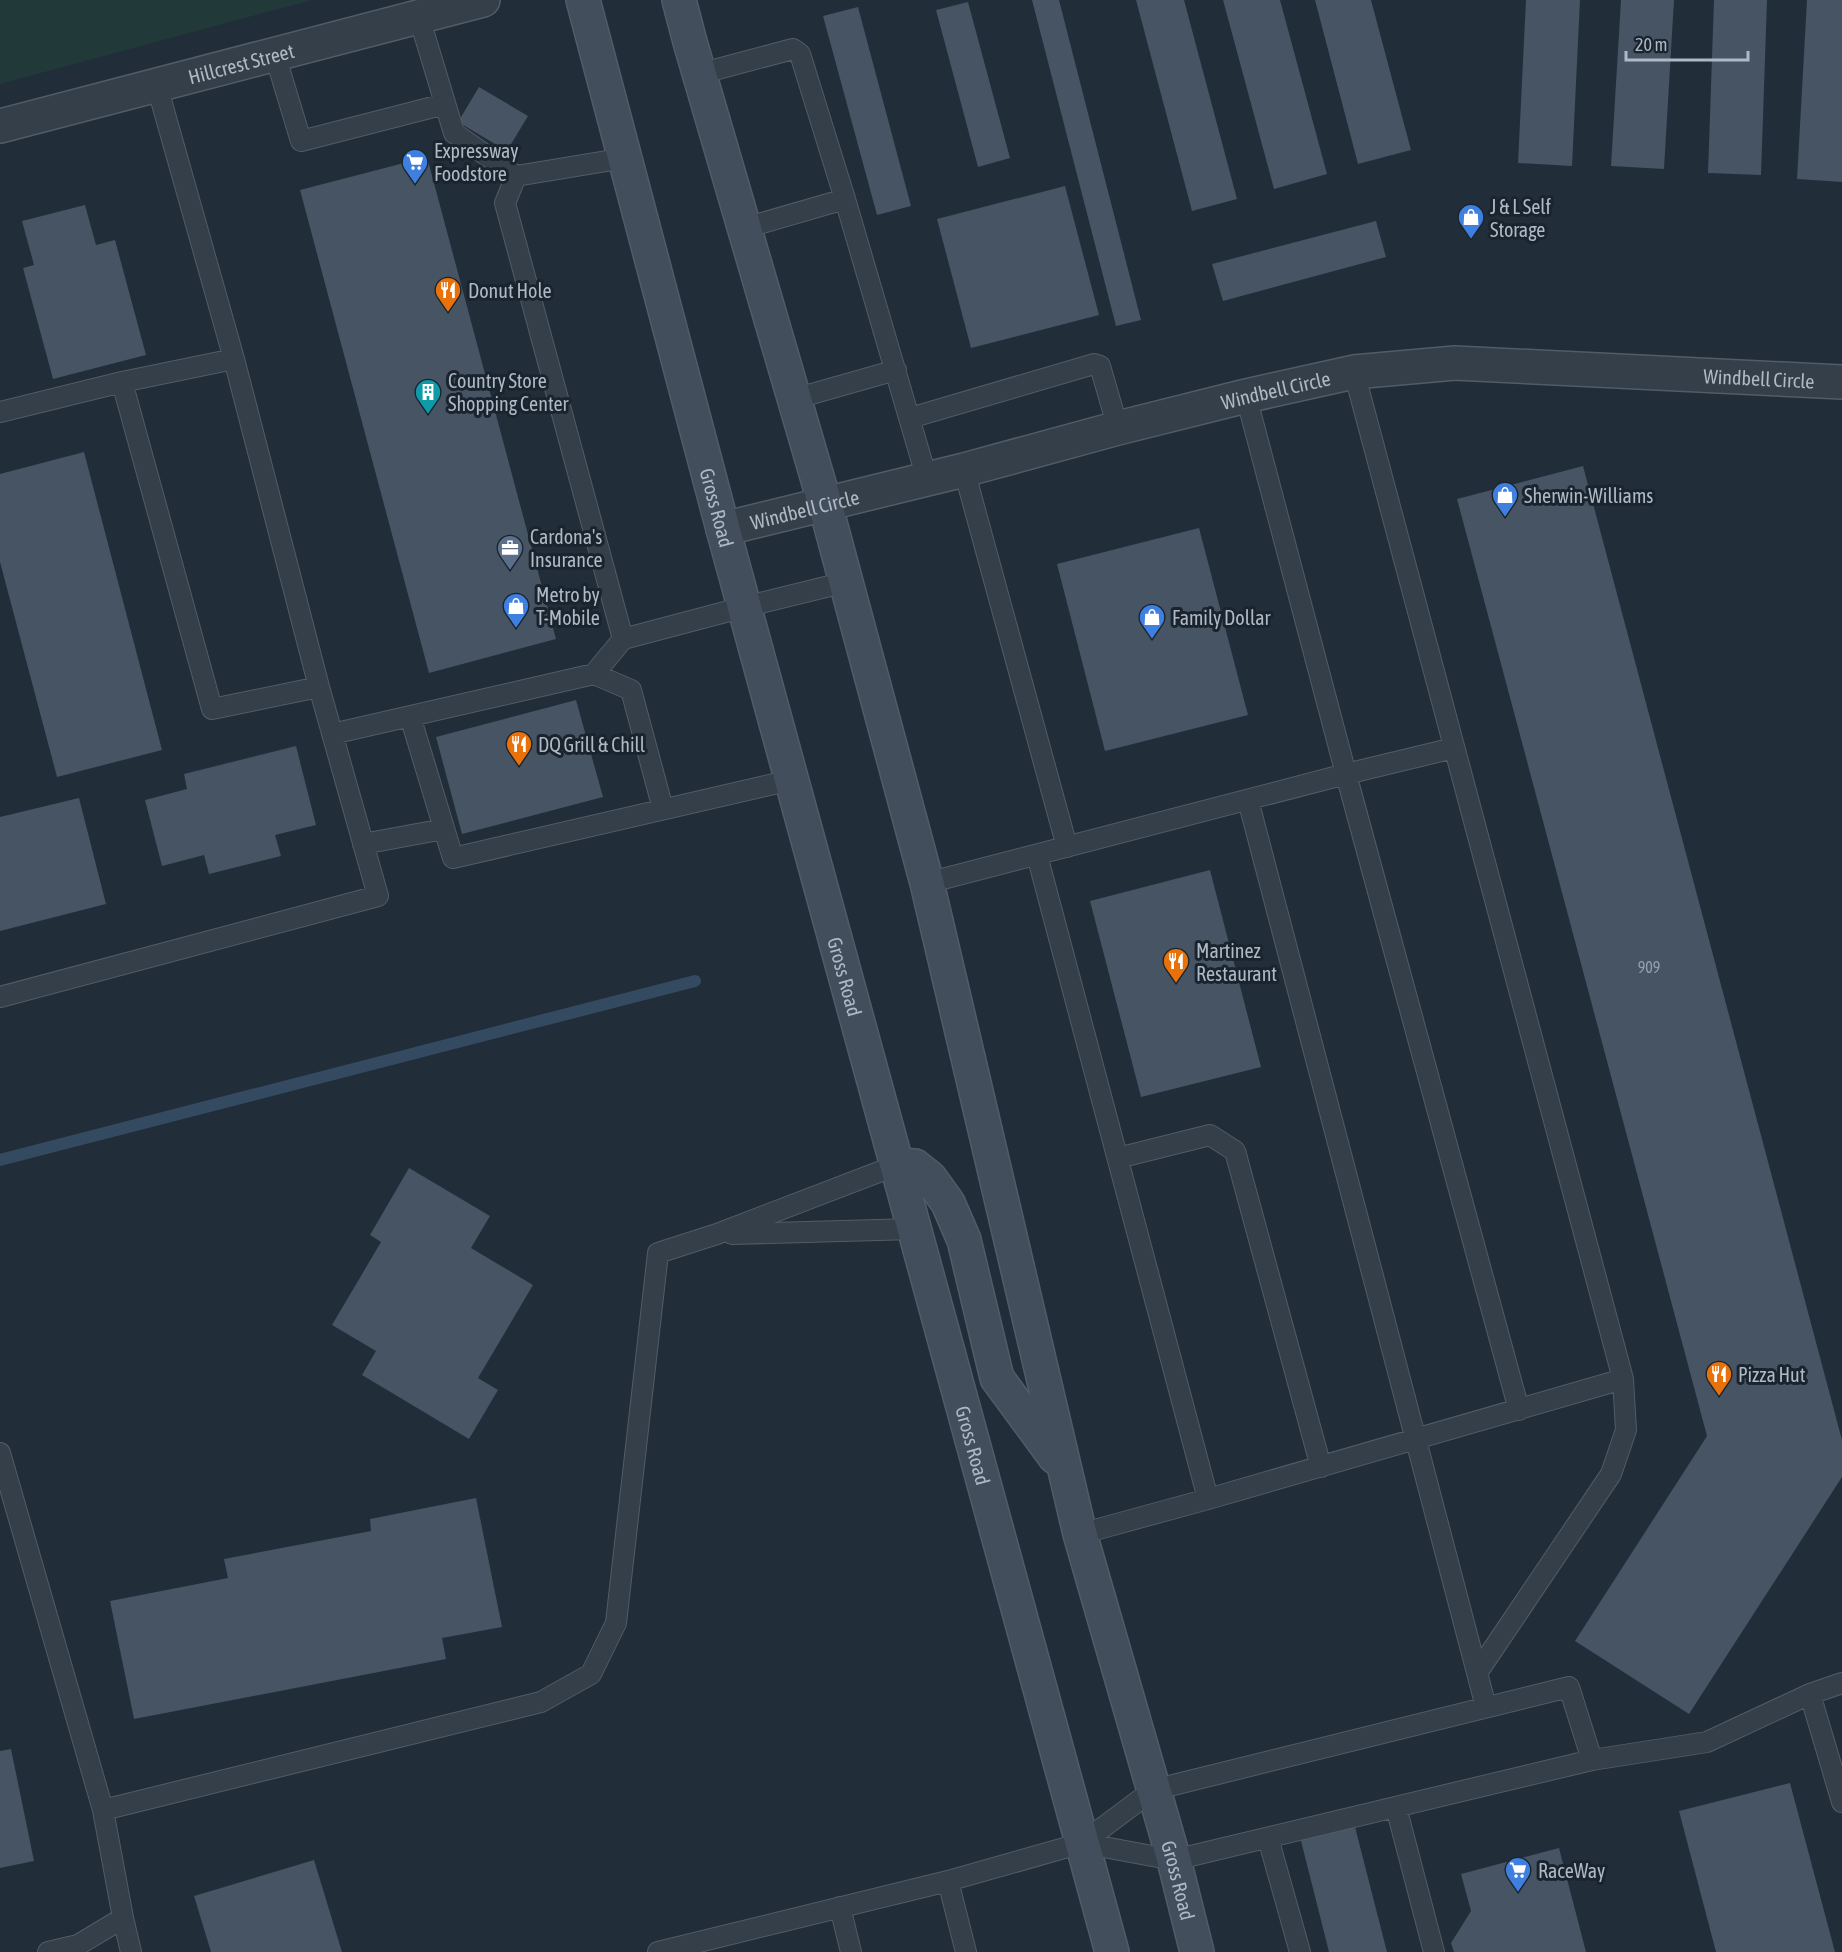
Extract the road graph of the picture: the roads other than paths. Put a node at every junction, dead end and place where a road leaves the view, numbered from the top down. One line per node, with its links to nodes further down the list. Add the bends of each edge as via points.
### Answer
1 (483, 0): 4 (street, Hillcrest Street)
2 (583, 0): 10 (main road, Gross Road)
3 (680, 0): 6 (main road, Gross Road)
4 (419, 17): 5 (street, Hillcrest Street); 8 (lane)
5 (275, 55): 7 (street, Hillcrest Street); 8 (lane, via 301,141)
6 (699, 74): 12 (lane, via 793,49 800,54); 13 (main road, Gross Road)
7 (157, 86): 9 (street, Hillcrest Street); 14 (lane)
8 (445, 104): 11 (lane, via 454,133)
9 (0, 126)
10 (625, 158): 11 (lane); 27 (main road, Gross Road)
11 (516, 176): 30 (lane, via 505,203)
12 (845, 200): 13 (lane); 15 (lane)
13 (745, 228): 20 (main road, Gross Road)
14 (234, 359): 17 (lane); 32 (lane)
15 (896, 370): 20 (lane); 22 (lane)
16 (1354, 372): 18 (street, Windbell Circle, via 1455,363); 19 (street, Windbell Circle); 35 (lane)
17 (123, 382): 21 (lane); 32 (lane, via 212,709)
18 (1842, 382)
19 (1246, 396): 23 (street, Windbell Circle); 36 (lane)
20 (794, 399): 26 (main road, Gross Road)
21 (0, 412)
22 (910, 417): 23 (lane, via 1094,364 1100,366); 25 (lane)
23 (1118, 428): 24 (street, Windbell Circle)
24 (964, 470): 25 (street, Windbell Circle); 42 (lane)
25 (927, 479): 26 (street, Windbell Circle)
26 (825, 504): 27 (street, Windbell Circle); 28 (main road, Gross Road)
27 (723, 530): 29 (main road, Gross Road)
28 (846, 582): 29 (lane); 44 (main road, Gross Road)
29 (744, 607): 30 (lane); 37 (main road, Gross Road)
30 (622, 639): 31 (lane)
31 (594, 674): 33 (lane); 39 (lane, via 631,690)
32 (319, 687): 34 (lane)
33 (410, 716): 34 (lane); 40 (lane)
34 (332, 734): 41 (lane)
35 (1454, 748): 36 (lane); 50 (lane)
36 (1346, 774): 38 (lane); 51 (lane)
37 (791, 780): 39 (lane); 47 (main road, Gross Road)
38 (1248, 800): 42 (lane); 52 (lane)
39 (663, 809): 40 (lane, via 453,858)
40 (444, 829): 41 (lane)
41 (363, 844): 45 (lane, via 378,896)
42 (1067, 847): 43 (lane)
43 (1037, 855): 44 (lane); 46 (lane)
44 (927, 883): 55 (main road, Gross Road)
45 (0, 997)
46 (1118, 1158): 54 (lane, via 1210,1135 1235,1151); 56 (lane)
47 (897, 1165): 48 (main road, Gross Road); 49 (lane); 55 (main road, via 915,1166 930,1178 948,1203 964,1240 997,1378)
48 (914, 1229): 49 (lane); 68 (main road, Gross Road)
49 (717, 1234): 66 (lane, via 658,1253 616,1623 591,1674 541,1702)
50 (1623, 1379): 51 (lane); 58 (lane, via 1626,1430 1611,1474)
51 (1519, 1410): 52 (lane)
52 (1415, 1440): 54 (lane); 58 (lane)
53 (0, 1453): 66 (lane)
54 (1321, 1467): 56 (lane)
55 (1064, 1468): 57 (main road, Gross Road)
56 (1208, 1499): 57 (lane)
57 (1080, 1534): 63 (main road, Gross Road)
58 (1477, 1673): 61 (lane)
59 (1842, 1683): 60 (lane)
60 (1810, 1694): 62 (lane, via 1707,1742); 64 (lane)
61 (1486, 1707): 62 (lane, via 1569,1687); 63 (lane)
62 (1592, 1760): 65 (lane)
63 (1153, 1790): 68 (lane); 69 (main road, Gross Road)
64 (1842, 1802)
65 (1395, 1807): 67 (lane); 81 (lane)
66 (103, 1810): 72 (lane)
67 (1268, 1838): 69 (lane); 80 (lane)
68 (1082, 1843): 69 (lane); 70 (lane); 78 (main road, Gross Road)
69 (1174, 1860): 79 (main road, Gross Road)
70 (948, 1881): 71 (lane); 77 (lane)
71 (840, 1907): 75 (lane); 76 (lane)
72 (123, 1918): 73 (lane, via 78,1945); 74 (lane)
73 (48, 1952)
74 (131, 1952)
75 (658, 1952)
76 (851, 1952)
77 (966, 1952)
78 (1112, 1952)
79 (1197, 1952)
80 (1300, 1952)
81 (1434, 1952)

